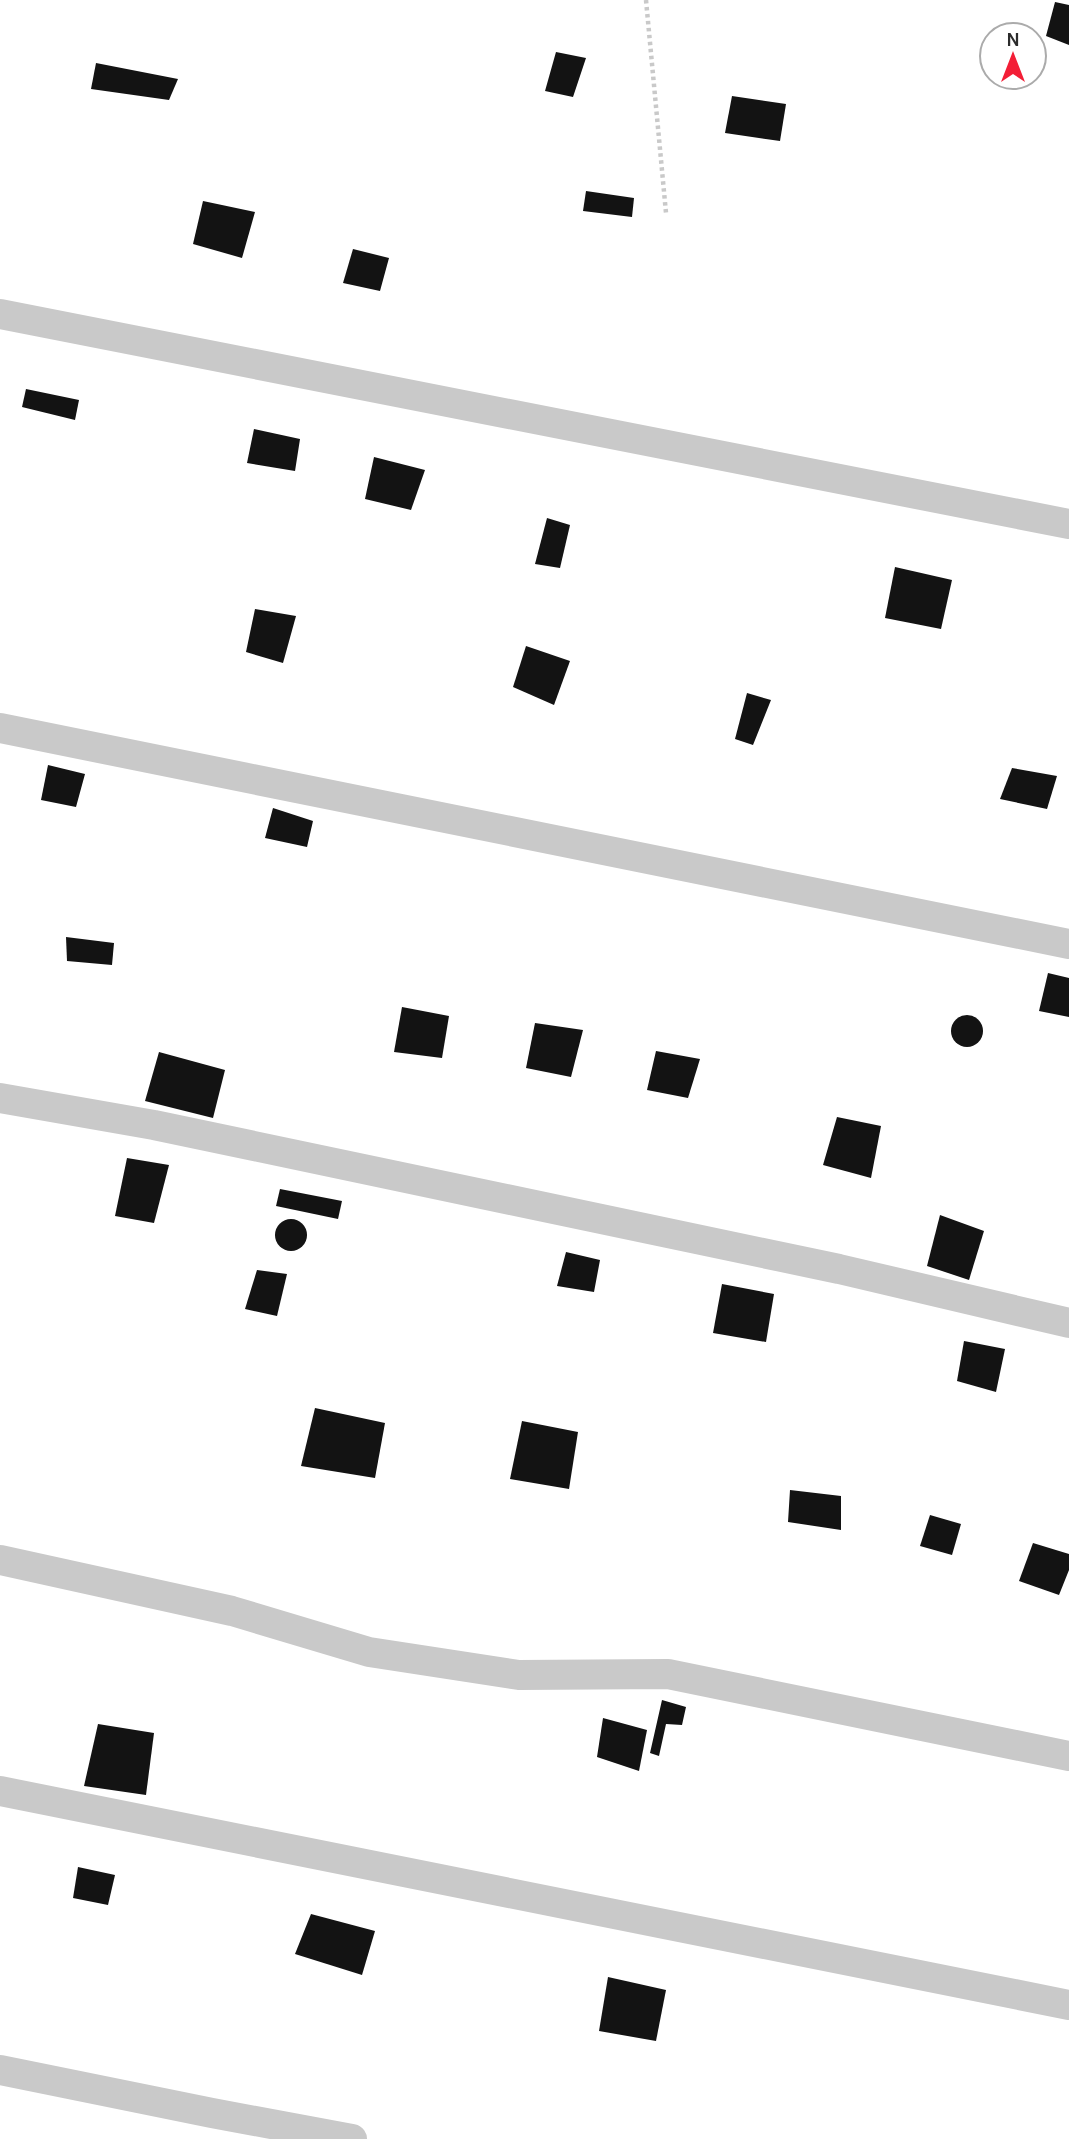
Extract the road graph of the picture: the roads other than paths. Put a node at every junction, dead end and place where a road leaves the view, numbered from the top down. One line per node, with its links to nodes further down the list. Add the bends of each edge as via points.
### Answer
1 (0, 314): 2 (street)
2 (1069, 524)
3 (0, 728): 4 (street)
4 (1069, 944)
5 (0, 1098): 6 (street, via 236,1142 839,1269)
6 (1069, 1323)
7 (0, 1560): 8 (street, via 232,1611 369,1652 519,1675 668,1674)
8 (1069, 1756)
9 (0, 1791): 10 (street)
10 (1069, 2006)
11 (0, 2070): 12 (street)
12 (352, 2139)

